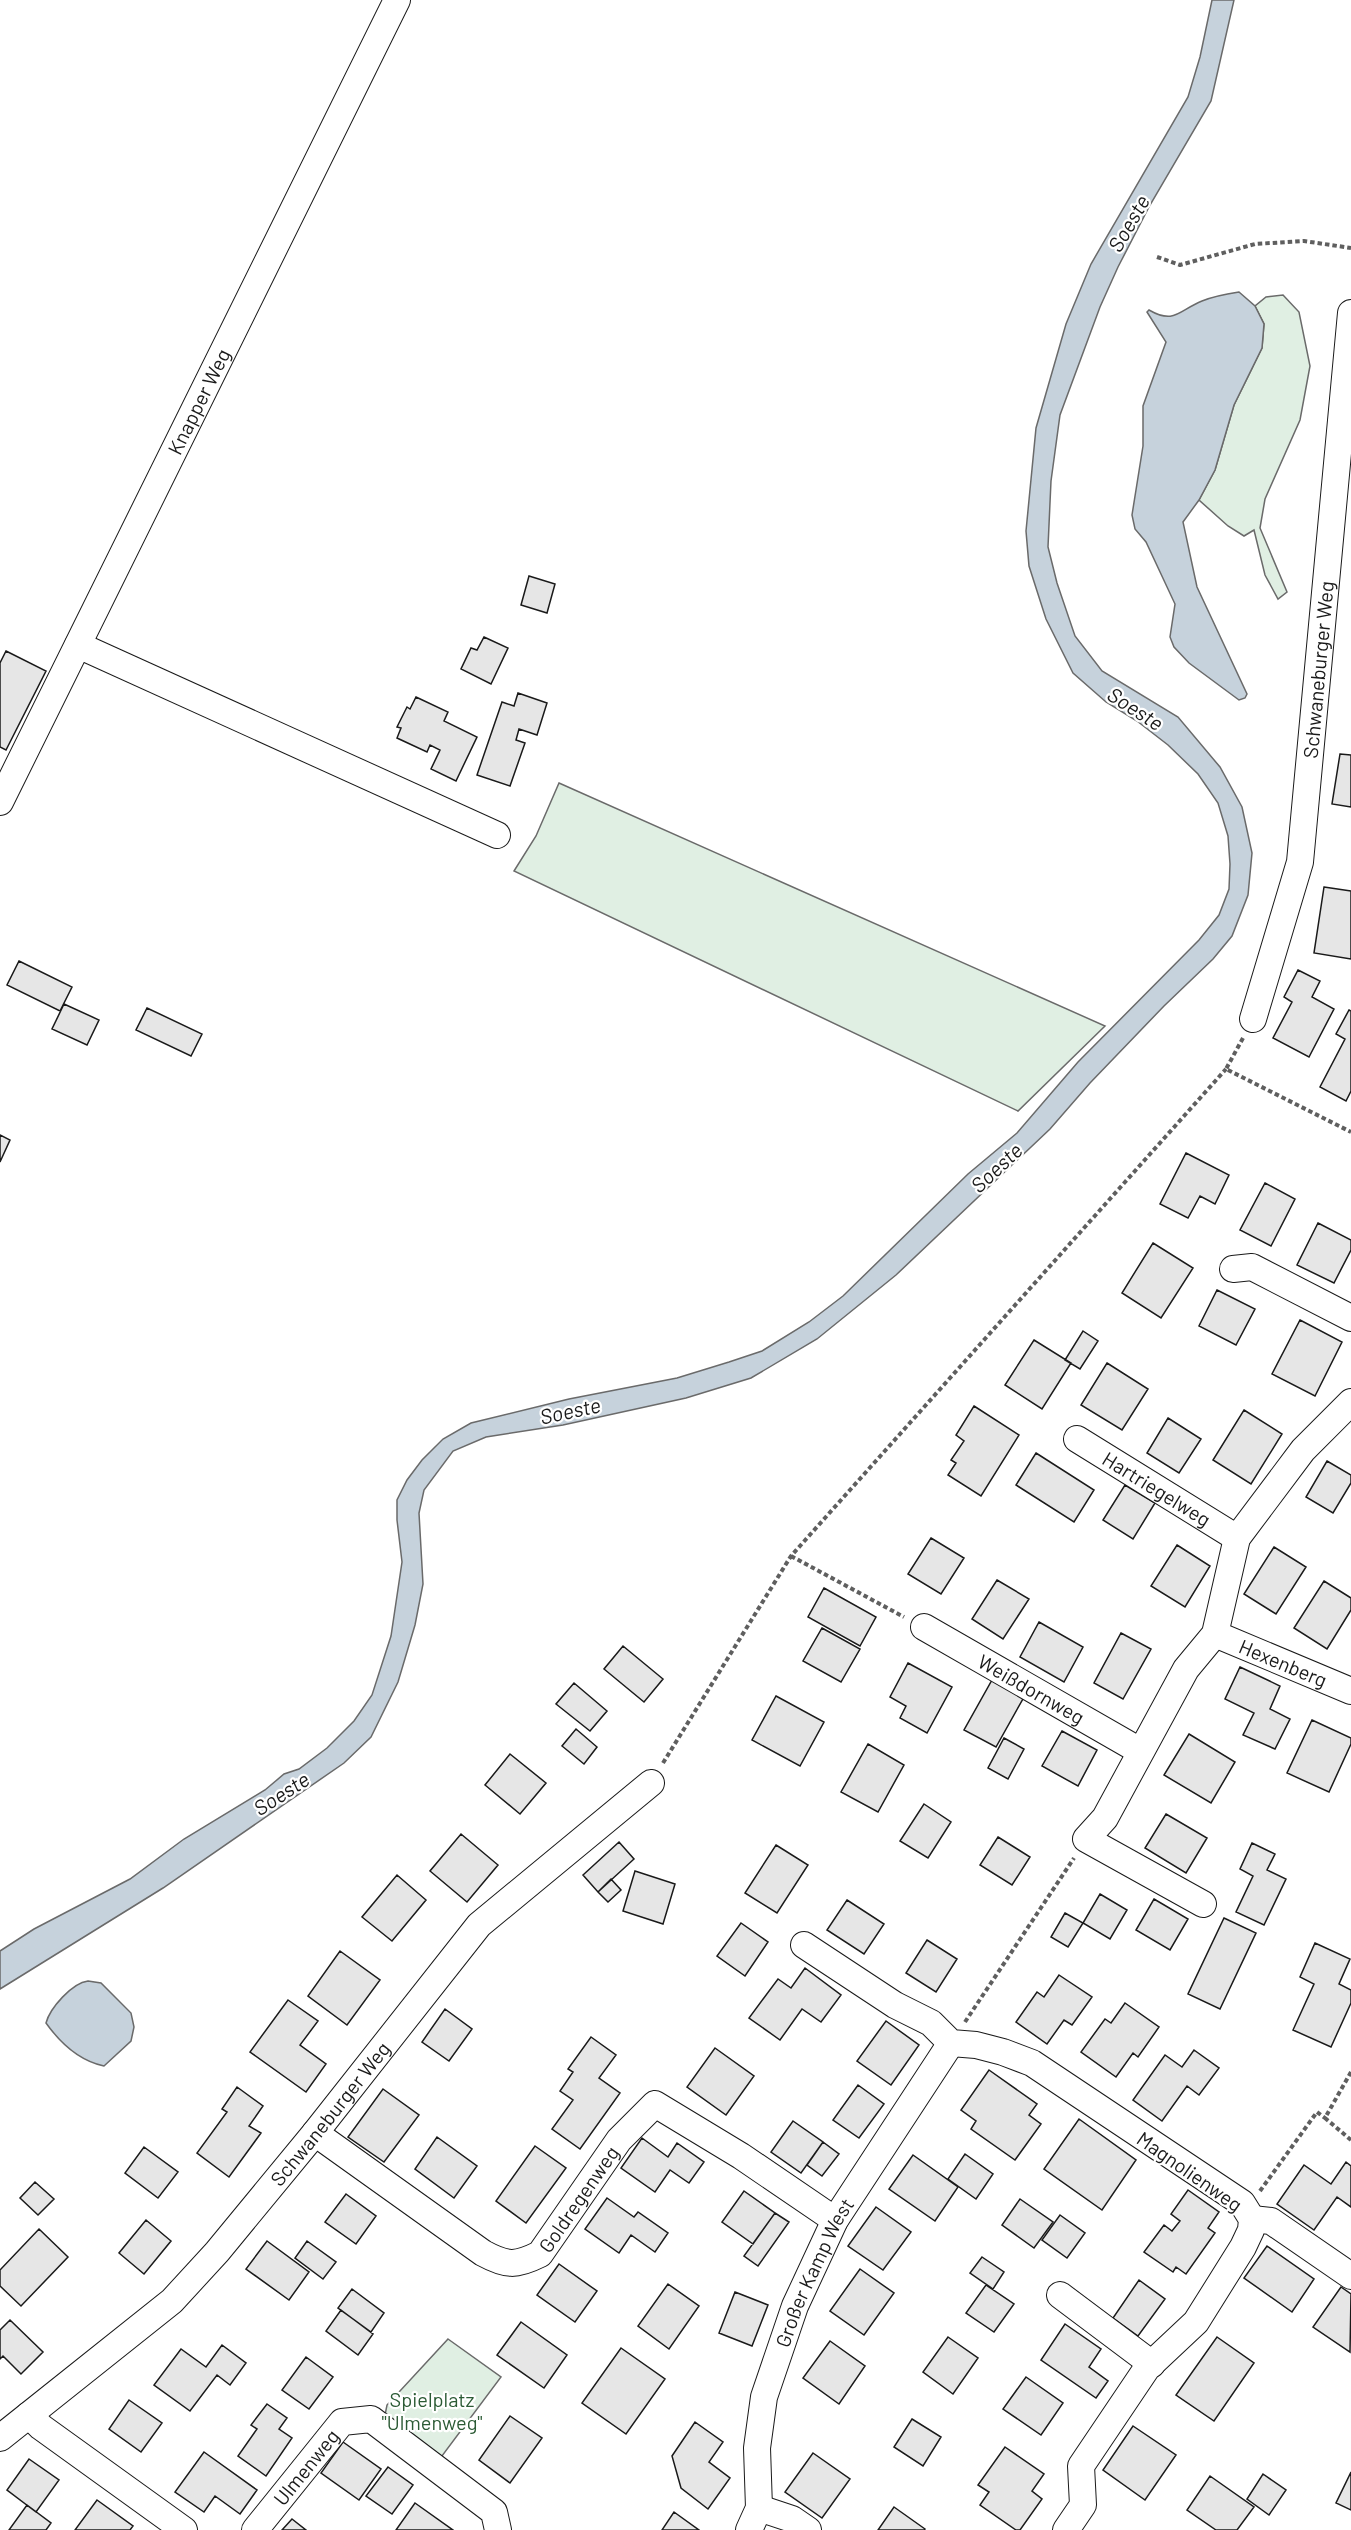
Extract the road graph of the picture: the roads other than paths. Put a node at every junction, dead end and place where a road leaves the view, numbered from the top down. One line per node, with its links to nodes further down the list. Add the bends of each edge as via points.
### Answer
1 (397, 0): 3 (street, Knapper Weg)
2 (1350, 327): 6 (street, Schwaneburger Weg, via 1300,862)
3 (78, 645): 4 (street, Knapper Weg); 5 (street)
4 (0, 802)
5 (497, 835)
6 (1253, 1019)
7 (1233, 1269): 8 (street, via 1251,1267)
8 (1351, 1318)
9 (1351, 1402): 11 (street, via 1304,1450)
10 (1077, 1439): 11 (street, Hartriegelweg)
11 (1237, 1538): 13 (street)
12 (924, 1627): 15 (street, Weißdornweg)
13 (1215, 1634): 14 (street, Hexenberg); 15 (street, via 1186,1669)
14 (1351, 1691)
15 (1140, 1751): 17 (street, via 1105,1818 1086,1839)
16 (651, 1783): 20 (street, Schwaneburger Weg, via 479,1924)
17 (1203, 1904)
18 (804, 1945): 19 (street, via 895,2005 931,2023)
19 (951, 2043): 21 (street, Magnolienweg, via 976,2045 1032,2063); 22 (street, Großer Kamp West)
20 (315, 2133): 22 (street, Goldregenweg, via 483,2253 519,2265 540,2254 619,2140 655,2104); 26 (street, Schwaneburger Weg, via 172,2301)
21 (1249, 2214): 23 (street, via 1271,2222); 25 (street, Magnolienweg, via 1251,2230 1243,2247 1196,2322)
22 (835, 2220): 28 (street, Großer Kamp West, via 795,2306 764,2397)
23 (1351, 2276)
24 (1060, 2295): 25 (street)
25 (1152, 2364): 33 (street, Magnolienweg, via 1081,2466 1083,2505)
26 (29, 2415): 27 (street, Schwaneburger Weg); 29 (street)
27 (0, 2438)
28 (754, 2519): 32 (street, via 792,2519)
29 (184, 2530)
30 (255, 2530): 31 (street, Ulmenweg, via 342,2422 371,2419 494,2512)
31 (498, 2530)
32 (808, 2530)
33 (1066, 2530)

